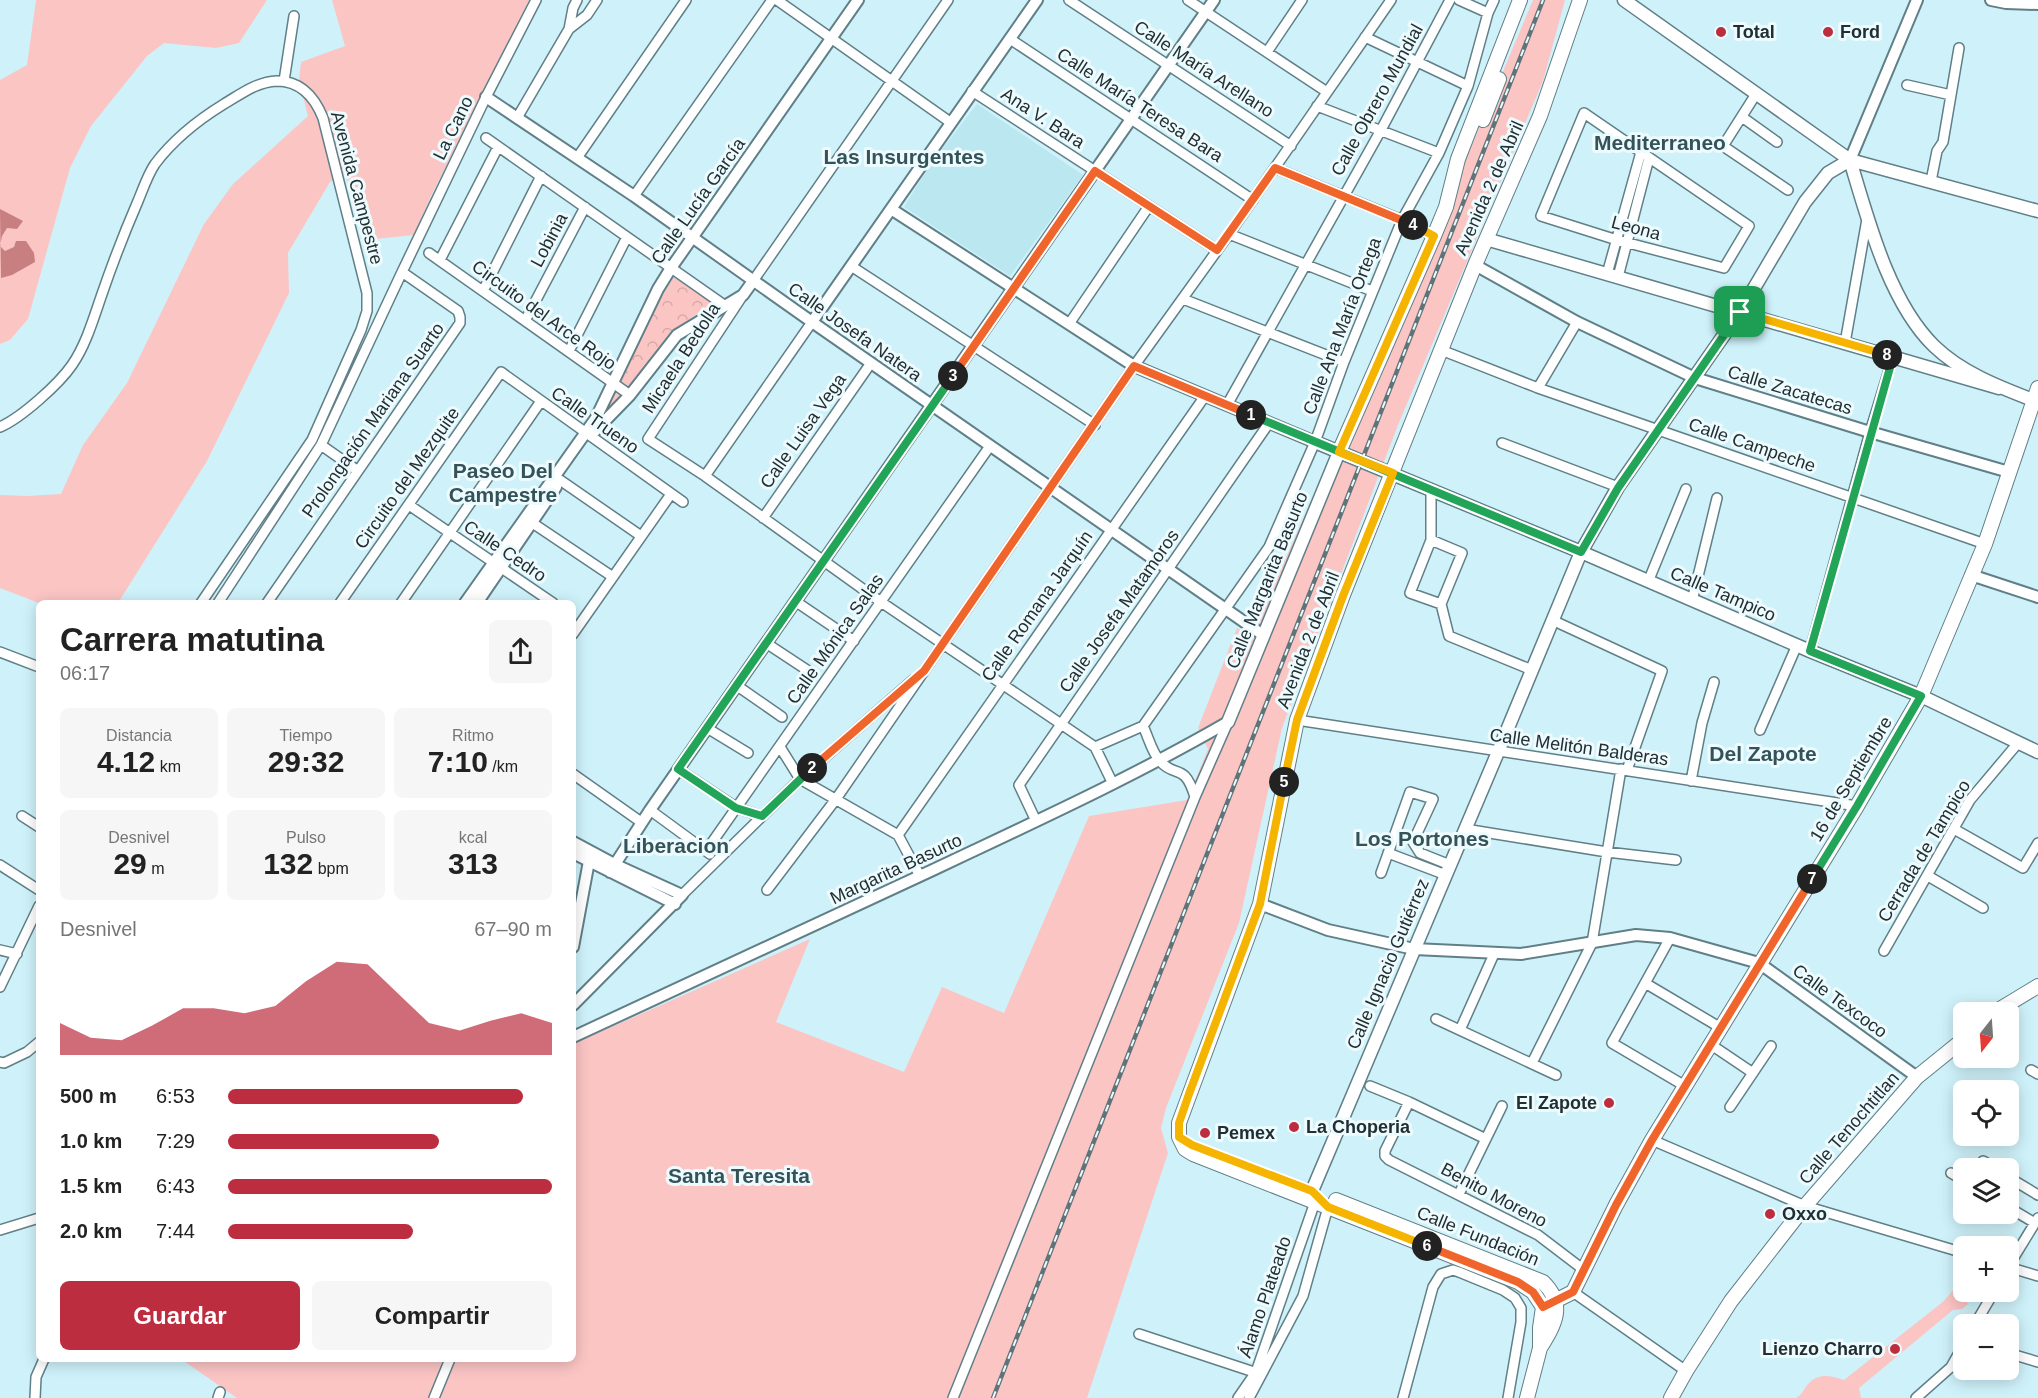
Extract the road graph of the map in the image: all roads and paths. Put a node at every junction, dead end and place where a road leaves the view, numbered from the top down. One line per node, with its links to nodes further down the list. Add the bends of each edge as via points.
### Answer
1 (536, 0): 45 (street, La Cano)
2 (577, 0): 29 (street)
3 (597, 0): 29 (street, via 587,15)
4 (686, 0): 58 (street)
5 (772, 0): 66 (street)
6 (777, 0): 31 (street)
7 (858, 0): 31 (street, Calle Lucía García)
8 (948, 0): 38 (street)
9 (1037, 0): 32 (street)
10 (1069, 0): 36 (street, Calle María Arellano)
11 (1188, 0): 26 (street)
12 (1214, 0): 26 (street)
13 (1302, 0): 34 (street)
14 (1391, 0): 30 (street)
15 (1450, 0): 35 (street, Calle Obrero Mundial)
16 (1459, 0): 27 (street)
17 (1494, 0): 27 (street, Calle Ana María Ortega)
18 (1520, 0): 71 (main road, via 1458,159)
19 (1528, 0): 71 (main road)
20 (1580, 0): 80 (main road, Avenida 2 de Abril, via 1540,116)
21 (1624, 0): 43 (main road)
22 (1917, 0): 60 (street)
23 (1991, 0): 25 (street)
24 (2033, 0): 25 (main road)
25 (2038, 2)
26 (1206, 12): 34 (street); 36 (street)
27 (1488, 13): 40 (street, Calle Ana María Ortega)
28 (294, 16): 37 (street)
29 (569, 29): 48 (street)
30 (1365, 37): 35 (street); 42 (street)
31 (832, 38): 38 (street); 79 (street, Calle Lucía García)
32 (1010, 39): 41 (street); 49 (street, Calle María Teresa Bara)
33 (1959, 48): 44 (street)
34 (1267, 52): 42 (street)
35 (1417, 62): 40 (street); 51 (street, Calle Obrero Mundial)
36 (1169, 65): 49 (street); 54 (street, Calle María Arellano)
37 (284, 81): 125 (street, via 252,87 216,109 179,138 154,165 73,364 51,388); 163 (street, Avenida Campestre, via 308,93 323,118 367,293 367,311 312,440)
38 (891, 81): 50 (street); 91 (street)
39 (1907, 85): 44 (street)
40 (1468, 86): 57 (street, Calle Ana María Ortega)
41 (972, 91): 50 (street); 62 (street, Ana V. Bara)
42 (1327, 92): 46 (street)
43 (1756, 94): 47 (street); 60 (main road)
44 (1952, 95): 64 (street)
45 (486, 98): 48 (street, Calle Josefa Natera); 89 (street, La Cano)
46 (1317, 106): 51 (street); 54 (street)
47 (1742, 117): 53 (street); 65 (street, via 1723,146)
48 (517, 118): 58 (street, Calle Josefa Natera)
49 (1132, 119): 62 (street); 68 (street, Calle María Teresa Bara)
50 (950, 122): 72 (street)
51 (1381, 130): 57 (street); 67 (street, Calle Obrero Mundial)
52 (486, 138): 55 (street)
53 (1777, 142)
54 (1291, 146): 61 (street)
55 (498, 147): 63 (street); 84 (street)
56 (1641, 152): 59 (street); 81 (street); 81 (street, Leona, via 1584,112 1541,216)
57 (1439, 153): 75 (street, Calle Ana María Ortega)
58 (577, 158): 66 (street, Calle Josefa Natera)
59 (1649, 158): 81 (street); 81 (street, Leona, via 1749,226 1724,268)
60 (1850, 160): 64 (main road); 74 (main road); 98 (main road, Calle Ignacio Gutiérrez, via 1828,173 1805,202)
61 (1275, 168): 67 (street); 68 (street)
62 (1095, 171): 69 (street, Ana V. Bara); 92 (street)
63 (541, 176): 70 (street); 93 (street)
64 (1931, 181): 73 (main road)
65 (1788, 190)
66 (634, 196): 79 (street, Calle Josefa Natera)
67 (1343, 197): 75 (street); 85 (street, Calle Obrero Mundial)
68 (1252, 200): 76 (street)
69 (1149, 206): 82 (street, Ana V. Bara); 102 (street)
70 (585, 207): 78 (street); 99 (street, Lobinia)
71 (1446, 207): 77 (main road)
72 (891, 209): 86 (street); 92 (street)
73 (2038, 211)
74 (1867, 216): 104 (street); 116 (main road, via 1898,295 1914,323 1935,347)
75 (1402, 220): 77 (street); 94 (street, Calle Ana María Ortega)
76 (1229, 234): 82 (street); 85 (street)
77 (1434, 236): 133 (main road)
78 (627, 237): 88 (street); 107 (street)
79 (693, 238): 88 (street, Calle Lucía García); 91 (street, Calle Josefa Natera)
80 (1486, 239): 87 (main road, Avenida 2 de Abril); 90 (main road)
81 (1622, 241): 90 (street)
82 (1217, 250): 96 (street)
83 (429, 253): 84 (street, Circuito del Arce Rojo)
84 (440, 260): 93 (street, Circuito del Arce Rojo)
85 (1305, 264): 94 (street); 103 (street, Calle Obrero Mundial)
86 (851, 266): 100 (street); 105 (street)
87 (1475, 266): 101 (street, Calle Zacatecas); 106 (main road, Avenida 2 de Abril)
88 (671, 268): 97 (street); 114 (street, Calle Lucía García)
89 (402, 272): 131 (street, La Cano); 134 (street, Prolongación Mariana Suarto, via 458,311 460,323)
90 (1612, 275): 98 (main road)
91 (753, 280): 95 (street); 100 (street, Calle Josefa Natera)
92 (1013, 289): 102 (street); 105 (street)
93 (483, 291): 99 (street, Circuito del Arce Rojo)
94 (1372, 291): 109 (street, Calle Ana María Ortega)
95 (743, 295): 97 (street); 137 (street, Micaela Bedolla, via 648,439)
96 (1183, 299): 103 (street); 111 (street)
97 (724, 305): 117 (street, via 678,335)
98 (1740, 312): 104 (main road); 113 (main road, Calle Ignacio Gutiérrez)
99 (525, 321): 107 (street, Circuito del Arce Rojo)
100 (812, 322): 110 (street, Calle Josefa Natera); 137 (street)
101 (1577, 322): 113 (street, Calle Zacatecas); 115 (street)
102 (1069, 324): 111 (street)
103 (1268, 332): 109 (street); 122 (street, Calle Obrero Mundial)
104 (1845, 343): 108 (main road)
105 (974, 346): 121 (street); 124 (street)
106 (1441, 350): 115 (street, Calle Campeche); 136 (main road, Avenida 2 de Abril)
107 (569, 351): 114 (street, Circuito del Arce Rojo)
108 (1893, 357): 116 (main road); 127 (street)
109 (1344, 362): 129 (street, Calle Ana María Ortega)
110 (871, 363): 121 (street, Calle Josefa Natera); 148 (street, Calle Luisa Vega)
111 (1134, 366): 118 (street); 124 (street)
112 (501, 372): 120 (street, Calle Trueno); 147 (street, Circuito del Mezquite)
113 (1695, 378): 126 (main road, Calle Ignacio Gutiérrez); 127 (street, Calle Zacatecas)
114 (613, 384): 117 (street, Circuito del Arce Rojo); 128 (street, Calle Lucía García)
115 (1538, 388): 126 (street, Calle Campeche)
116 (1999, 388): 119 (main road)
117 (630, 395): 128 (street)
118 (1205, 396): 122 (street); 150 (street, Calle Romana Jarquín)
119 (2037, 397): 135 (main road, 16 de Septiembre)
120 (541, 401): 128 (street, Calle Trueno); 151 (street)
121 (932, 405): 132 (street, Calle Josefa Natera); 156 (street)
122 (1227, 405): 123 (street)
123 (1269, 423): 129 (street); 158 (street, Calle Josefa Matamoros)
124 (1095, 424): 139 (street)
125 (0, 427)
126 (1658, 431): 140 (main road, Calle Ignacio Gutiérrez); 145 (street, Calle Campeche)
127 (1870, 432): 135 (street, Calle Zacatecas); 145 (street)
128 (587, 435): 138 (street); 143 (street, Calle Trueno); 157 (street)
129 (1315, 442): 133 (main road, Calle Tampico); 175 (street, Calle Ana María Ortega, via 1269,547)
130 (1502, 443): 140 (street)
131 (321, 445): 134 (street); 164 (street, La Cano)
132 (990, 446): 139 (street, Calle Josefa Natera); 173 (street, Calle Mónica Salas)
133 (1339, 452): 136 (main road, Calle Tampico); 178 (main road, Calle Margarita Basurto)
134 (358, 471): 165 (street, Prolongación Mariana Suarto)
135 (2009, 472): 154 (main road, 16 de Septiembre)
136 (1393, 473): 141 (main road, Calle Tampico); 194 (main road, Avenida 2 de Abril)
137 (705, 476): 148 (street)
138 (560, 480): 149 (street); 152 (street)
139 (1051, 488): 150 (street, Calle Josefa Natera); 181 (street)
140 (1618, 488): 155 (main road, Calle Ignacio Gutiérrez)
141 (1431, 489): 153 (street); 155 (main road, Calle Tampico)
142 (1686, 489): 161 (street)
143 (670, 494): 146 (street, Calle Trueno); 152 (street)
144 (1717, 498): 172 (street)
145 (1853, 498): 154 (street, Calle Campeche); 183 (street)
146 (683, 502)
147 (409, 505): 151 (street, Calle Cedro); 166 (street, Circuito del Mezquite)
148 (763, 518): 156 (street)
149 (531, 522): 157 (street); 160 (street)
150 (1111, 529): 158 (street, Calle Josefa Natera); 190 (street, Calle Romana Jarquín)
151 (449, 533): 157 (street, Calle Cedro); 167 (street)
152 (641, 536): 160 (street)
153 (1431, 540): 174 (street, via 1462,554); 174 (street, via 1410,593)
154 (1986, 544): 159 (main road, 16 de Septiembre)
155 (1581, 552): 161 (main road, Calle Tampico); 177 (main road, Calle Ignacio Gutiérrez)
156 (822, 561): 171 (street); 173 (street)
157 (497, 565): 168 (street); 169 (street); 170 (street, Calle Cedro)
158 (1167, 570): 175 (street, Calle Josefa Natera); 196 (street, Calle Josefa Matamoros)
159 (1971, 575): 162 (street); 192 (main road, 16 de Septiembre)
160 (613, 577): 176 (street)
161 (1648, 582): 172 (main road, Calle Tampico)
162 (2038, 597)
163 (203, 600)
164 (221, 600)
165 (269, 600)
166 (342, 600)
167 (403, 600)
168 (468, 600)
169 (479, 600)
170 (549, 600)
171 (795, 601): 179 (street); 180 (street)
172 (1692, 601): 182 (main road, Calle Tampico)
173 (882, 602): 179 (street, Calle Mónica Salas); 181 (street)
174 (1441, 604): 186 (street, via 1449,636)
175 (1226, 609): 178 (street, Calle Josefa Natera); 197 (street, Calle Ana María Ortega)
176 (577, 620)
177 (1552, 620): 186 (main road, Calle Ignacio Gutiérrez); 208 (street, via 1662,671)
178 (1263, 635): 195 (main road, Calle Margarita Basurto)
179 (854, 641): 201 (street, Calle Mónica Salas)
180 (766, 643): 188 (street); 191 (street)
181 (942, 643): 187 (street); 190 (street)
182 (1797, 645): 183 (main road, Calle Tampico); 199 (street)
183 (1810, 651): 192 (main road, Calle Tampico)
184 (0, 652): 185 (street)
185 (36, 666)
186 (1532, 670): 203 (main road, Calle Ignacio Gutiérrez)
187 (924, 671): 210 (street); 214 (street)
188 (810, 672)
189 (1714, 682): 211 (street)
190 (1003, 684): 196 (street); 225 (street, Calle Romana Jarquín)
191 (736, 686): 193 (street); 198 (street)
192 (1921, 696): 200 (main road, Calle Tampico); 215 (main road, 16 de Septiembre)
193 (782, 717)
194 (1297, 720): 203 (street, Calle Melitón Balderas); 244 (main road, Avenida 2 de Abril)
195 (1228, 722): 206 (street, Margarita Basurto); 213 (street)
196 (1060, 725): 202 (street); 220 (street, Calle Josefa Matamoros, via 1018,785)
197 (1143, 726): 202 (street); 206 (street)
198 (707, 728): 205 (street); 207 (street)
199 (1760, 730)
200 (2018, 743): 204 (main road, Calle Tampico); 224 (street, Cerrada de Tampico, via 1970,800)
201 (780, 747): 210 (street); 216 (street, Calle Mónica Salas)
202 (1095, 747): 212 (street)
203 (1498, 752): 208 (street, Calle Melitón Balderas); 223 (main road, Calle Ignacio Gutiérrez)
204 (2038, 752)
205 (748, 753)
206 (1160, 761): 212 (street, Margarita Basurto); 213 (street, via 1182,772)
207 (678, 769): 216 (street); 217 (street)
208 (1624, 770): 211 (street, Calle Melitón Balderas); 229 (street)
209 (576, 776): 221 (street)
210 (800, 779): 214 (street); 219 (street)
211 (1691, 781): 215 (street, Calle Melitón Balderas)
212 (1113, 784): 220 (street, Margarita Basurto)
213 (1195, 797): 310 (street)
214 (836, 799): 225 (street); 242 (street)
215 (1857, 806): 255 (main road, 16 de Septiembre)
216 (736, 808): 219 (street); 228 (street, Calle Mónica Salas)
217 (650, 810): 221 (street); 228 (street)
218 (22, 816): 222 (street)
219 (762, 816): 232 (street)
220 (1036, 821): 239 (street, Margarita Basurto)
221 (641, 822): 236 (street)
222 (36, 825)
223 (1465, 829): 229 (street); 237 (main road, Calle Ignacio Gutiérrez)
224 (1954, 829): 226 (street, via 2023,868); 240 (street, Cerrada de Tampico)
225 (898, 836): 239 (street)
226 (2038, 843)
227 (576, 844): 236 (street)
228 (706, 851): 232 (street)
229 (1607, 852): 233 (street); 249 (street)
230 (1388, 853): 237 (street); 237 (street, via 1410,792 1434,798 1413,842 1420,853); 238 (street)
231 (576, 855): 234 (street)
232 (717, 860): 243 (street)
233 (1676, 860)
234 (589, 861): 236 (street); 247 (street)
235 (0, 865): 241 (street)
236 (612, 868): 243 (street)
237 (1448, 870): 250 (main road, Calle Ignacio Gutiérrez)
238 (1381, 873)
239 (920, 876): 264 (street, Margarita Basurto)
240 (1928, 876): 245 (street); 252 (street, Cerrada de Tampico)
241 (36, 888)
242 (767, 890)
243 (679, 899): 259 (street)
244 (1260, 904): 250 (street, Calle Texcoco, via 1328,930); 279 (main road, Avenida 2 de Abril, via 1189,1094 1179,1123)
245 (1983, 908)
246 (36, 915): 253 (street)
247 (576, 931)
248 (1670, 938): 249 (street, Calle Texcoco, via 1636,935); 255 (street, Calle Texcoco); 256 (street)
249 (1592, 943): 254 (street, Calle Texcoco, via 1521,954); 270 (street)
250 (1414, 948): 254 (street, Calle Texcoco); 285 (main road, Calle Ignacio Gutiérrez)
251 (0, 950): 253 (street)
252 (1884, 951)
253 (17, 954): 257 (street)
254 (1494, 954): 263 (street)
255 (1759, 963): 262 (main road, 16 de Septiembre); 273 (street, Calle Texcoco)
256 (1645, 983): 262 (street); 275 (street, via 1612,1043)
257 (0, 987)
258 (2034, 992): 260 (main road)
259 (576, 1002)
260 (2014, 1002)
261 (1436, 1020): 263 (street)
262 (1721, 1028): 266 (main road, 16 de Septiembre)
263 (1460, 1030): 270 (street)
264 (576, 1036)
265 (36, 1044): 269 (street)
266 (1710, 1044): 271 (street); 275 (main road, 16 de Septiembre)
267 (1771, 1046): 271 (street)
268 (1953, 1048): 273 (main road, Calle Tenochtitlan)
269 (0, 1062)
270 (1532, 1063): 272 (street)
271 (1753, 1073): 278 (street)
272 (1556, 1075)
273 (1917, 1077): 286 (main road, Calle Tenochtitlan)
274 (1370, 1086): 276 (street)
275 (1684, 1086): 281 (main road, 16 de Septiembre)
276 (1409, 1102): 280 (street); 283 (street, Benito Moreno, via 1385,1156)
277 (1502, 1106): 280 (street)
278 (1730, 1107)
279 (1179, 1137): 285 (main road, Calle Fundación); 285 (main road, Calle Fundación, via 1193,1154)
280 (1486, 1139): 283 (street)
281 (1652, 1140): 286 (street); 293 (main road, 16 de Septiembre)
282 (2019, 1184): 284 (street)
283 (1459, 1194): 293 (street, Benito Moreno, via 1538,1234)
284 (2038, 1195)
285 (1320, 1201): 297 (main road, Calle Fundación, via 1381,1217 1543,1282); 298 (main road, Calle Fundación, via 1518,1282 1533,1292); 307 (street, Álamo Plateado); 307 (street, Álamo Plateado, via 1303,1296)
286 (1805, 1206): 292 (street); 306 (main road, Calle Tenochtitlan, via 1731,1301)
287 (2019, 1213): 289 (street)
288 (36, 1219): 290 (street)
289 (2036, 1221): 291 (street)
290 (0, 1230)
291 (2019, 1249)
292 (1953, 1250)
293 (1584, 1270): 296 (main road, 16 de Septiembre)
294 (2019, 1270): 295 (street)
295 (2038, 1276)
296 (1573, 1292): 297 (main road); 306 (street)
297 (1557, 1301): 298 (main road); 300 (main road, via 1551,1331)
298 (1543, 1307): 300 (main road)
299 (1139, 1334): 307 (street)
300 (1540, 1348): 315 (main road)
301 (2019, 1356): 304 (street)
302 (43, 1362): 308 (street, via 36,1377)
303 (449, 1362): 309 (street)
304 (2038, 1362)
305 (1953, 1363): 317 (street)
306 (1686, 1371): 316 (main road, Calle Tenochtitlan)
307 (1259, 1374): 311 (street, Álamo Plateado); 312 (street, Álamo Plateado)
308 (35, 1398)
309 (434, 1398)
310 (953, 1398)
311 (1238, 1398)
312 (1249, 1398)
313 (1403, 1398): 314 (street, via 1433,1287 1441,1274 1453,1270 1510,1294 1521,1308)
314 (1508, 1398)
315 (1527, 1398)
316 (1671, 1398)
317 (1916, 1398)

